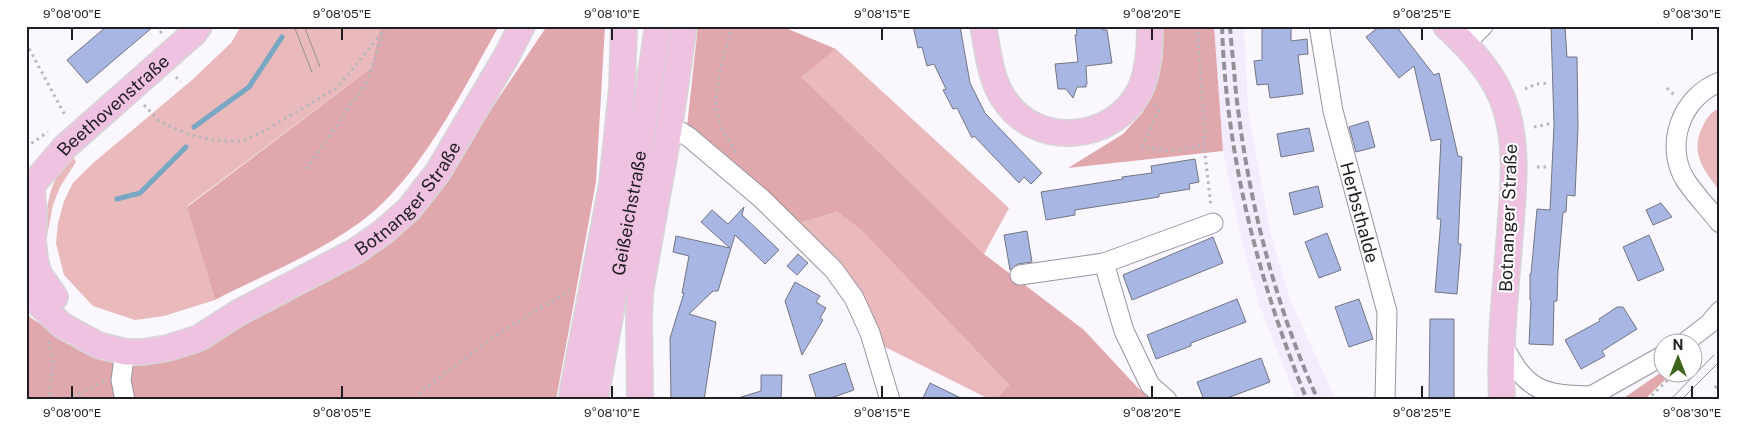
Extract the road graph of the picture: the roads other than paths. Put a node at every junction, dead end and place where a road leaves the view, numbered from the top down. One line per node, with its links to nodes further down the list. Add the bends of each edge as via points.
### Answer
1 (199, 26): 14 (main road, Beethovenstraße, via 65,147)
2 (522, 26): 21 (main road, Botnanger Straße, via 438,172 409,209 356,251)
3 (624, 26): 29 (main road, Geißeichstraße, via 622,89 612,184)
4 (658, 26): 30 (main road, Geißeichstraße, via 638,160)
5 (684, 26): 13 (main road, Geißeichstraße)
6 (983, 26): 7 (main road, via 996,83 1004,100 1019,116 1035,126 1070,134 1100,127 1131,104 1145,74)
7 (1150, 26)
8 (1319, 26): 35 (street, Herbsthalde, via 1333,111 1388,312)
9 (1446, 26): 11 (main road, Botnanger Straße)
10 (1483, 26): 11 (street)
11 (1466, 44): 23 (main road, Botnanger Straße, via 1496,85 1506,108 1512,136 1513,193)
12 (1720, 82): 16 (street, via 1705,89 1684,112 1676,148 1686,180)
13 (669, 130): 26 (main road, Geißeichstraße, via 640,292); 33 (street, via 681,132 713,157 834,270 854,298 870,333)
14 (31, 185): 21 (main road, Botnanger Straße, via 35,260 39,274 62,306 76,317 112,334 132,338 166,334)
15 (1213, 223): 17 (street)
16 (1720, 223)
17 (1104, 263): 18 (street); 34 (street, via 1124,331 1150,384)
18 (1020, 275)
19 (26, 283): 24 (main road, Botnanger Straße, via 40,304 63,326 98,345)
20 (1720, 311): 22 (street)
21 (238, 313): 24 (main road, Botnanger Straße, via 199,338 168,348)
22 (1698, 334)
23 (1502, 342): 27 (street, via 1512,363 1536,388); 36 (main road, Botnanger Straße)
24 (124, 352): 28 (street, via 121,380)
25 (1654, 361): 27 (street)
26 (640, 374): 31 (main road); 32 (main road, Geißeichstraße)
27 (1588, 399)
28 (124, 400)
29 (571, 400)
30 (595, 400)
31 (632, 400)
32 (640, 400)
33 (890, 400)
34 (1167, 400)
35 (1385, 400)
36 (1502, 400)

